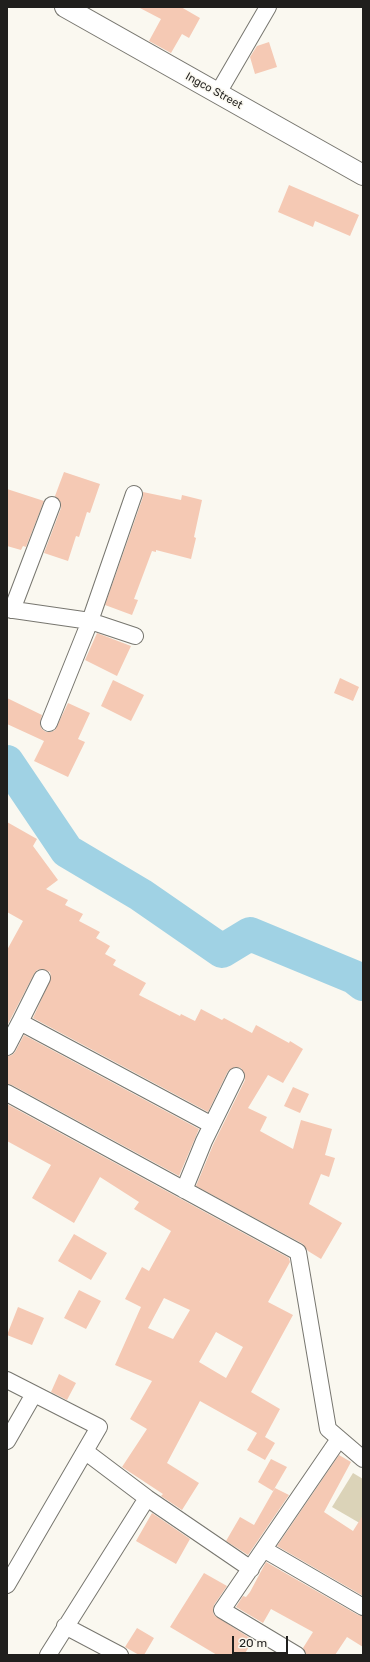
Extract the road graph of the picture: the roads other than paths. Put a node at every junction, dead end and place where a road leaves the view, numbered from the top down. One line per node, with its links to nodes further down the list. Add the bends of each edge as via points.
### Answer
1 (65, 7): 3 (street, Ingco Street)
2 (268, 7): 3 (street)
3 (218, 93): 4 (street, Ingco Street)
4 (363, 174)
5 (134, 494): 8 (street)
6 (52, 505): 7 (street)
7 (10, 610): 8 (street)
8 (90, 621): 9 (street); 10 (street)
9 (135, 636)
10 (49, 723)
11 (42, 978): 12 (street)
12 (20, 1022): 13 (street); 16 (street)
13 (7, 1047)
14 (236, 1076): 16 (street)
15 (7, 1093): 17 (street)
16 (212, 1125): 17 (street)
17 (184, 1190): 20 (street, via 298,1252 328,1429)
18 (7, 1380): 19 (street)
19 (34, 1394): 21 (street); 22 (street, via 99,1427)
20 (339, 1439): 23 (street); 25 (street)
21 (7, 1441)
22 (86, 1452): 24 (street); 26 (street)
23 (363, 1458)
24 (147, 1498): 27 (street); 30 (street)
25 (265, 1550): 27 (street); 29 (street)
26 (13, 1561): 28 (street)
27 (251, 1569): 33 (street, via 222,1610)
28 (7, 1585)
29 (363, 1607)
30 (65, 1626): 31 (street); 32 (street)
31 (48, 1655)
32 (120, 1655)
33 (297, 1655)

